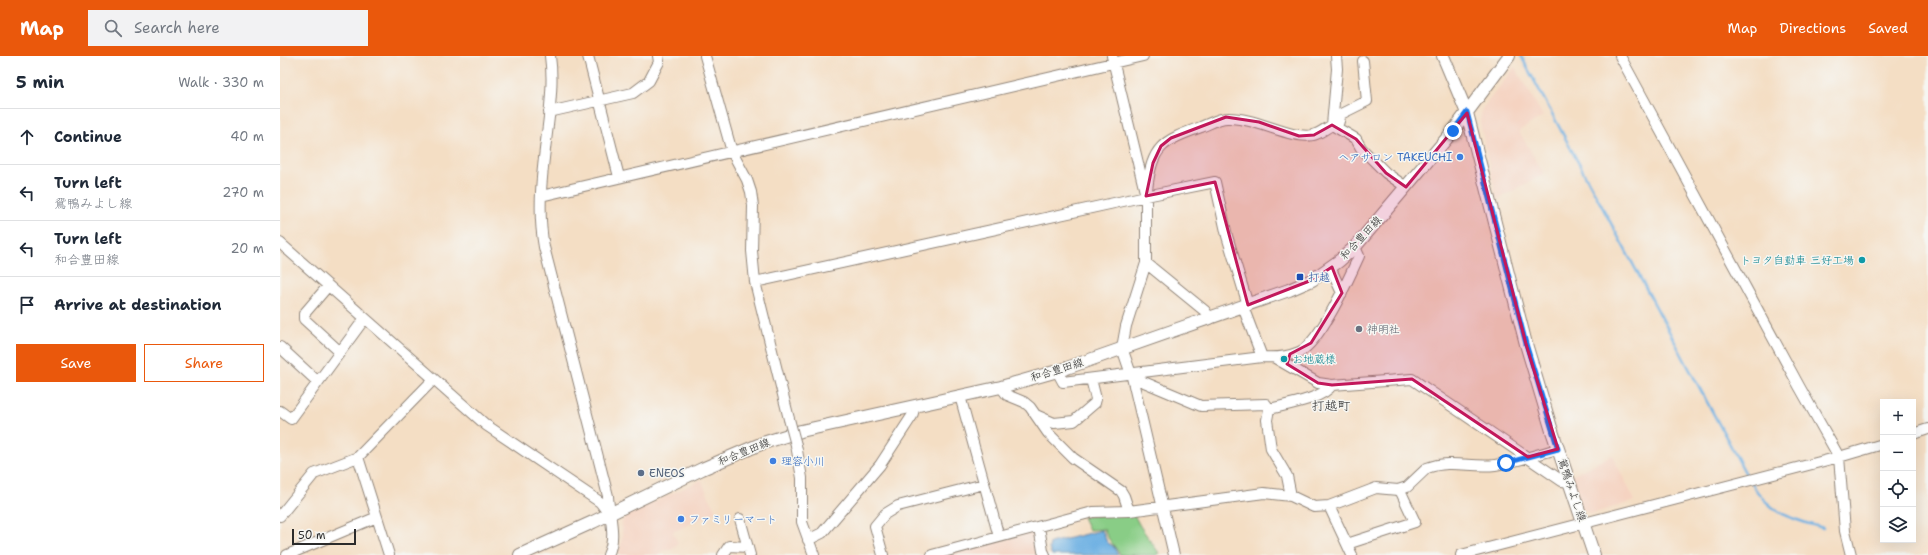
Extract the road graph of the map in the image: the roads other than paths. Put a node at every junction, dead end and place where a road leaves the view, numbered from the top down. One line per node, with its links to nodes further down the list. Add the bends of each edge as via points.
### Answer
1 (550, 56): 13 (street, via 552,70)
2 (588, 56): 12 (street)
3 (658, 56): 12 (street, via 660,62 657,70 642,87 632,93)
4 (705, 56): 16 (street)
5 (1143, 56): 10 (street)
6 (1336, 56): 15 (street)
7 (1443, 56): 14 (main road, 鴛鴨みよし線)
8 (1509, 56): 14 (main road, 和合豊田線)
9 (1620, 56): 56 (street)
10 (1113, 59): 16 (street); 20 (street)
11 (1364, 61): 15 (street, via 1368,100 1341,114)
12 (600, 100): 13 (street); 17 (street)
13 (549, 112): 19 (street)
14 (1467, 112): 18 (main road, 和合豊田線); 53 (main road, 鴛鴨みよし線, via 1526,344)
15 (1334, 127): 18 (street, via 1356,139 1361,148 1386,173); 20 (street, via 1314,135 1300,136 1259,122 1226,117 1171,138 1161,146 1153,163)
16 (732, 152): 17 (street); 25 (street, via 751,192)
17 (619, 177): 19 (street)
18 (1406, 187): 22 (main road, 和合豊田線)
19 (541, 196): 64 (street, via 540,224 544,247 608,496)
20 (1146, 196): 23 (street); 25 (street); 28 (street, via 1215,182)
21 (280, 243): 26 (street)
22 (1355, 247): 24 (main road, 和合豊田線); 27 (street, via 1360,256)
23 (1146, 263): 30 (street, via 1205,311); 32 (street, via 1126,326)
24 (1330, 267): 27 (street); 28 (main road, 和合豊田線, via 1312,280)
25 (755, 282): 71 (street, bridge, via 796,444 802,478 802,522)
26 (328, 286): 29 (street); 33 (street, via 304,314 304,319)
27 (1342, 293): 34 (street, via 1311,344 1299,352)
28 (1245, 306): 30 (main road, 和合豊田線); 35 (street)
29 (364, 318): 33 (street); 40 (street)
30 (1210, 319): 32 (main road, 和合豊田線)
31 (280, 347): 42 (street)
32 (1122, 348): 38 (main road, 和合豊田線); 39 (street)
33 (339, 351): 42 (street)
34 (1290, 354): 36 (street); 37 (street)
35 (1262, 357): 36 (street); 39 (street)
36 (1275, 358): 37 (street)
37 (1287, 364): 43 (street, via 1318,383)
38 (1058, 371): 41 (street, via 1063,382); 44 (main road, 和合豊田線)
39 (1131, 376): 41 (street); 47 (street, via 1201,406 1266,404); 62 (street)
40 (434, 379): 54 (street); 64 (street, via 492,430 600,502)
41 (1091, 379): 49 (street, via 1096,398 1074,422 1054,423)
42 (318, 382): 48 (street, via 291,419)
43 (1332, 385): 47 (street, via 1328,392); 55 (street, via 1412,379)
44 (1002, 387): 45 (main road, 和合豊田線); 49 (street, via 1007,395 1024,402)
45 (960, 396): 46 (main road, 和合豊田線); 58 (street)
46 (915, 406): 64 (main road, 和合豊田線, via 801,431 763,443); 71 (street, via 912,416 880,465 822,533)
47 (1269, 409): 60 (street, via 1267,420 1271,449 1286,476)
48 (280, 411)
49 (1036, 415): 63 (street, via 1048,433 1073,458 1121,491)
50 (1928, 429): 51 (street)
51 (1916, 433)
52 (1880, 445): 56 (street)
53 (1558, 449): 55 (street); 57 (main road, 鴛鴨みよし線)
54 (358, 457): 65 (street, via 314,474); 66 (street)
55 (1528, 457): 57 (street, via 1562,481); 59 (street, via 1494,465 1455,463 1427,468 1407,487)
56 (1839, 457): 68 (street); 87 (street, via 1845,531)
57 (1570, 482): 68 (main road, 鴛鴨みよし線)
58 (984, 484): 70 (street); 80 (street, via 898,506 885,514 875,526)
59 (1400, 490): 61 (street, via 1376,488); 72 (street, via 1415,522)
60 (1291, 496): 61 (street, via 1314,507); 62 (street, via 1253,493)
61 (1330, 506): 72 (street)
62 (1163, 507): 63 (street); 83 (street)
63 (1129, 511): 69 (street, via 1093,512)
64 (609, 514): 76 (main road, 和合豊田線); 77 (street, via 612,526 611,549)
65 (280, 516)
66 (377, 518): 74 (street); 75 (street)
67 (740, 519): 73 (street)
68 (1584, 523): 85 (street); 86 (main road, 鴛鴨みよし線)
69 (1039, 526): 70 (street); 82 (street)
70 (999, 537): 81 (street)
71 (808, 540): 79 (street)
72 (1347, 544): 84 (street)
73 (749, 551): 78 (street, via 729,546)
74 (287, 555)
75 (389, 555)
76 (520, 555)
77 (608, 555)
78 (723, 555)
79 (814, 555)
80 (883, 555)
81 (932, 555)
82 (1045, 555)
83 (1174, 555)
84 (1352, 555)
85 (1461, 555)
86 (1594, 555)
87 (1851, 555)

